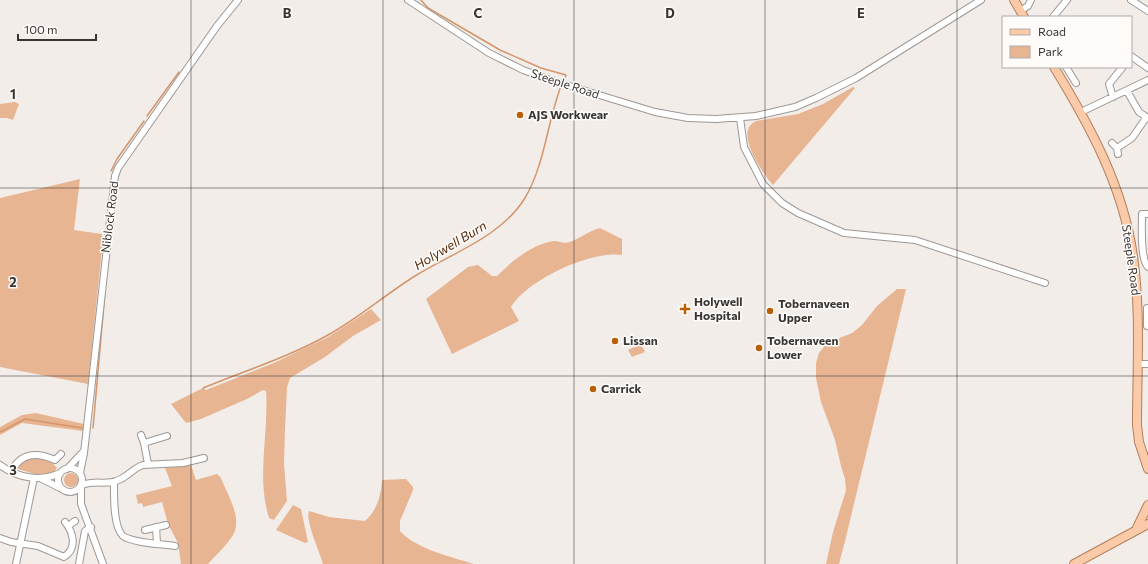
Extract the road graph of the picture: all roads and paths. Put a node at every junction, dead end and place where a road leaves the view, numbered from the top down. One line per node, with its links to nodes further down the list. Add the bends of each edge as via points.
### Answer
1 (238, 0): 35 (street, Niblock Road, via 118,168 113,185)
2 (408, 0): 21 (street, Steeple Road, via 503,60 561,84 666,115)
3 (981, 0): 21 (street, Steeple Road, via 856,78 816,98 795,107)
4 (1014, 0): 9 (main road)
5 (1031, 0): 9 (street)
6 (1067, 0): 10 (street)
7 (1134, 1): 8 (street)
8 (1148, 11)
9 (1022, 14)
10 (1054, 16)
11 (1132, 57): 15 (street)
12 (1055, 68): 20 (main road, Steeple Road)
13 (1067, 68): 17 (street)
14 (1122, 68): 19 (street, via 1109,84)
15 (1148, 68)
16 (1148, 80): 18 (street)
17 (1076, 83)
18 (1127, 91): 19 (street); 22 (street, via 1136,108)
19 (1112, 97): 20 (street)
20 (1081, 112): 30 (main road, Steeple Road, via 1101,149 1128,227 1137,298)
21 (740, 118): 26 (street, via 744,147 763,184 782,203 798,213 844,233 915,240)
22 (1147, 118): 23 (street, via 1118,151)
23 (1112, 143)
24 (1148, 214): 25 (street, via 1142,214 1142,237 1145,263)
25 (1148, 267)
26 (1045, 283)
27 (1147, 308): 28 (street)
28 (1147, 318): 29 (street)
29 (1147, 326)
30 (1137, 364): 31 (street); 41 (main road, Steeple Road, via 1137,426 1139,442)
31 (1148, 364)
32 (141, 435): 34 (street)
33 (167, 436): 34 (street)
34 (144, 444): 38 (street)
35 (85, 448): 40 (street); 44 (street, Niblock Road)
36 (61, 454): 42 (street, via 55,460 38,454 27,456 18,461)
37 (199, 457): 38 (street, via 172,464)
38 (148, 464): 48 (street, via 137,467)
39 (0, 465): 42 (street)
40 (67, 469): 43 (street); 44 (street, via 74,469)
41 (1148, 469)
42 (11, 472): 45 (street)
43 (60, 473): 46 (street); 50 (street)
44 (81, 474): 47 (street); 49 (street)
45 (34, 478): 46 (street); 62 (street)
46 (42, 479): 50 (street)
47 (97, 481): 48 (street); 49 (street)
48 (114, 482): 63 (street, via 115,514 121,533 130,539)
49 (81, 486): 51 (street, via 74,492); 52 (street)
50 (60, 488): 51 (street)
51 (67, 492): 52 (street)
52 (81, 504): 57 (street)
53 (1148, 505): 60 (main road)
54 (76, 521): 62 (street, via 67,524 73,541 64,557 38,546)
55 (1148, 524): 60 (main road)
56 (166, 525): 58 (street)
57 (91, 527): 66 (street, via 86,531); 67 (street)
58 (156, 527): 59 (street); 63 (street)
59 (145, 530)
60 (1136, 530): 68 (main road)
61 (0, 538): 62 (street)
62 (20, 543): 65 (street)
63 (157, 543): 64 (street)
64 (175, 546)
65 (16, 564)
66 (79, 564)
67 (103, 564)
68 (1074, 564)

